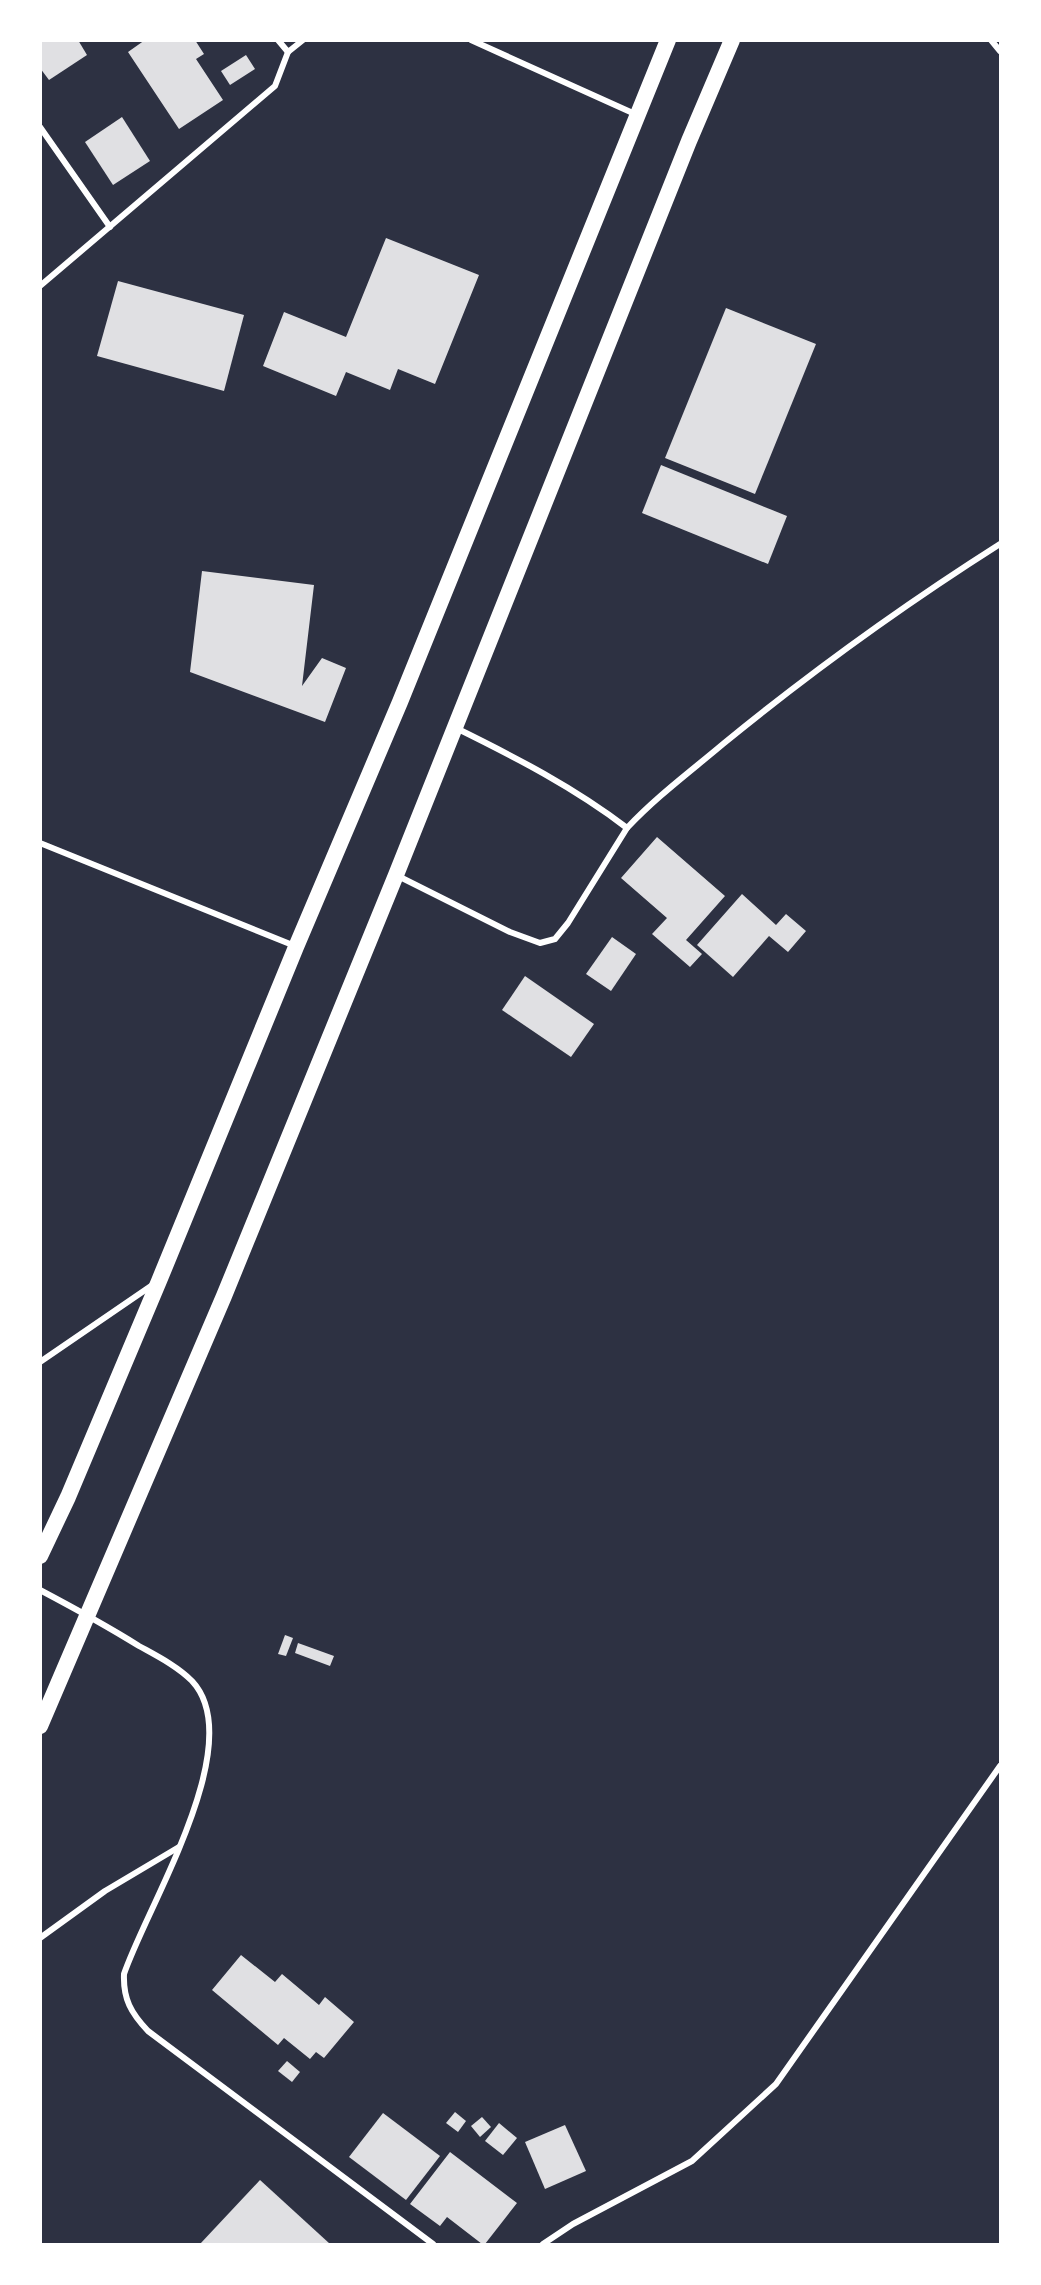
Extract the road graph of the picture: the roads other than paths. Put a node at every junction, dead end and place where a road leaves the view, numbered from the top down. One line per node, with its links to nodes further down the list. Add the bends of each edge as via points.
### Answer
1 (278, 40): 8 (street)
2 (303, 40): 8 (street)
3 (471, 40): 9 (street)
4 (668, 40): 9 (highway)
5 (732, 40): 14 (highway)
6 (991, 40): 7 (street)
7 (1000, 51)
8 (288, 52): 11 (street, via 275,86)
9 (638, 115): 18 (highway, via 400,702)
10 (40, 127): 11 (street)
11 (110, 227): 12 (street)
12 (40, 286)
13 (1000, 544): 15 (street, via 842,650 641,812)
14 (454, 727): 15 (street, via 590,801); 17 (highway)
15 (627, 828): 17 (street, via 568,923 555,939 540,943)
16 (40, 843): 18 (street)
17 (396, 875): 23 (highway, via 224,1296)
18 (296, 946): 19 (highway)
19 (159, 1281): 20 (street); 21 (highway)
20 (40, 1362)
21 (40, 1556)
22 (40, 1590): 23 (street)
23 (87, 1615): 24 (highway); 26 (street, via 172,1665 192,1682 207,1707 210,1734 206,1765)
24 (40, 1726)
25 (1000, 1766): 29 (street, via 776,2084 692,2161)
26 (179, 1847): 27 (street, via 105,1891); 28 (street, via 124,1974 130,2010 148,2031)
27 (40, 1938)
28 (433, 2244)
29 (543, 2244)

